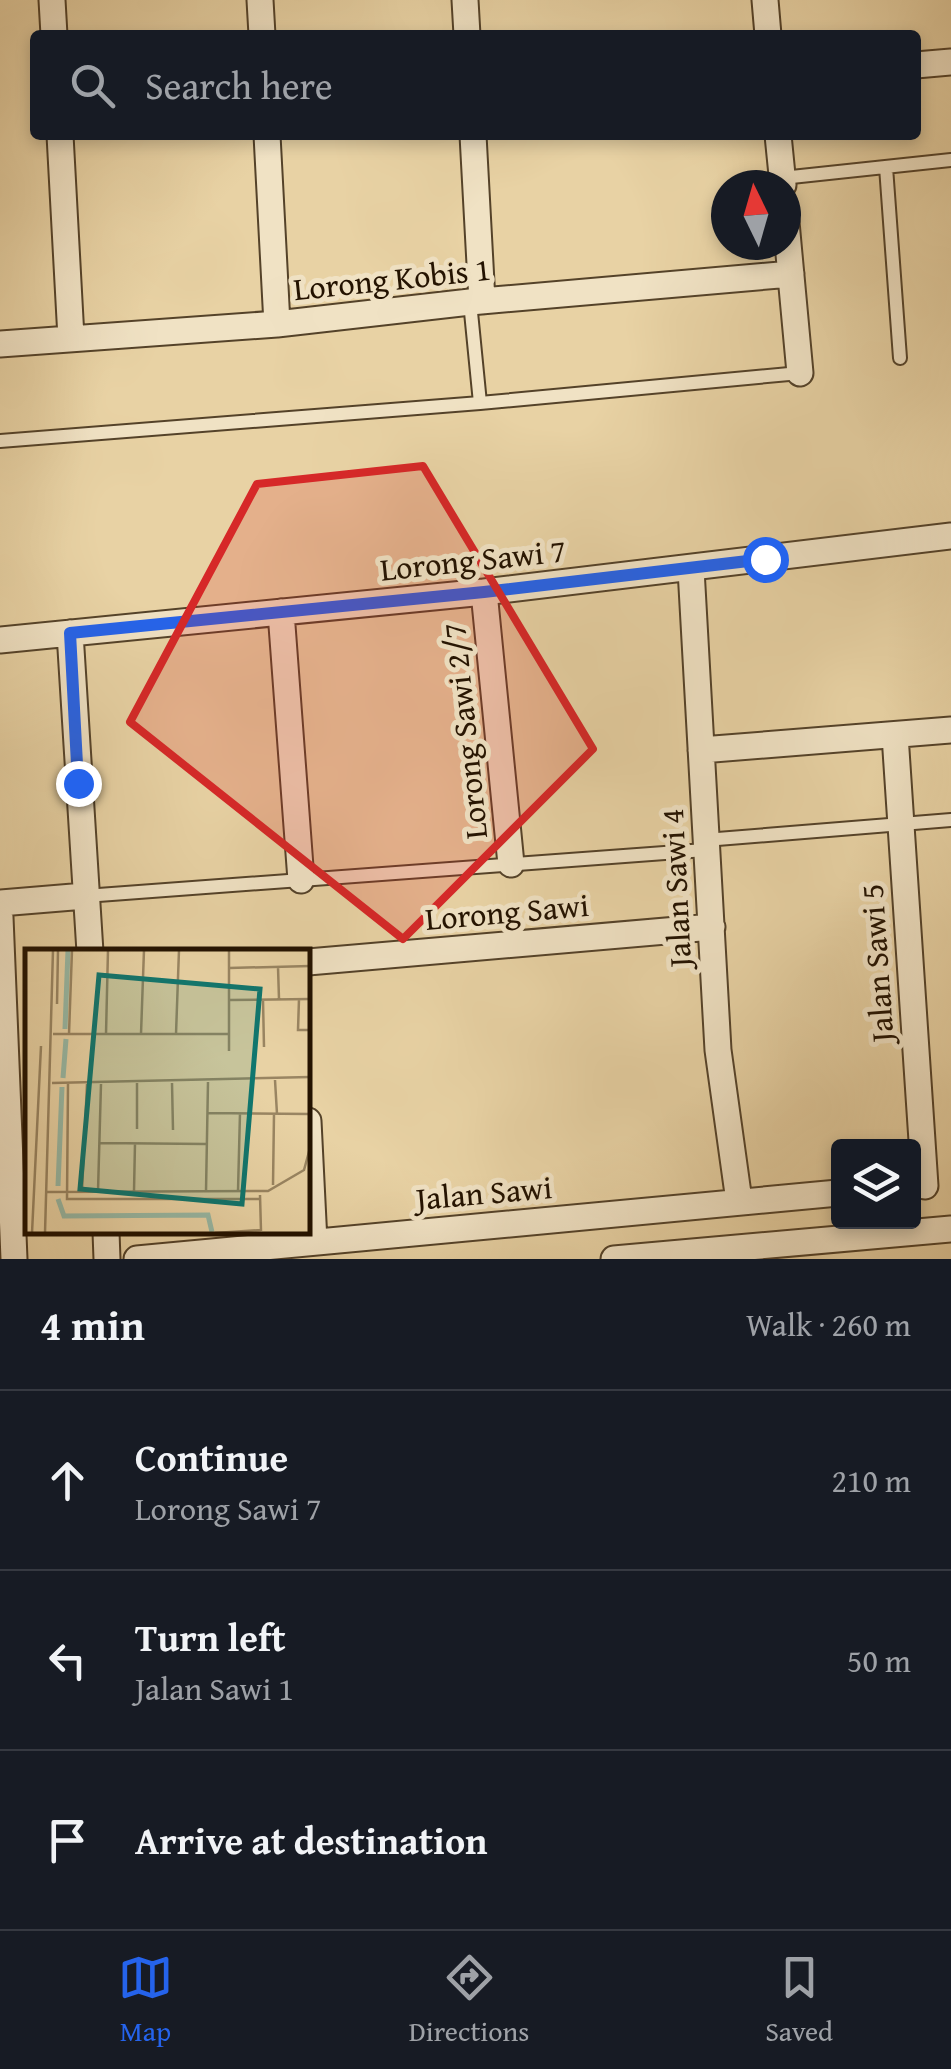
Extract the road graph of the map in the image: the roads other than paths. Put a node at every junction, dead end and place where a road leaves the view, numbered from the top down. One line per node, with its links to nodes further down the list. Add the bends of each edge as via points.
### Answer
1 (52, 0): 5 (street)
2 (260, 0): 6 (street)
3 (465, 0): 7 (street)
4 (765, 0): 8 (street)
5 (54, 30)
6 (262, 30)
7 (467, 30)
8 (768, 30)
9 (951, 62): 10 (street)
10 (921, 65)
11 (60, 140): 23 (street)
12 (267, 140): 22 (street)
13 (472, 140): 21 (street)
14 (778, 140): 17 (street)
15 (951, 160): 16 (lane)
16 (886, 166): 18 (lane); 25 (lane)
17 (781, 170)
18 (801, 178)
19 (790, 260): 20 (street)
20 (791, 274): 21 (street, Lorong Kobis 1); 26 (street)
21 (476, 302): 22 (street, Lorong Kobis 1); 27 (lane)
22 (276, 324): 23 (street, Lorong Kobis 1)
23 (71, 338): 24 (street, Lorong Kobis 1)
24 (0, 344)
25 (900, 358)
26 (800, 373): 27 (lane)
27 (480, 403): 28 (lane)
28 (0, 441)
29 (951, 536): 30 (street, Lorong Sawi 7)
30 (690, 569): 31 (street, Lorong Sawi 7); 37 (street, Jalan Sawi 4)
31 (484, 592): 32 (street, Lorong Sawi 7); 41 (street, Lorong Sawi 2/7)
32 (280, 612): 33 (street, Lorong Sawi 7); 42 (street)
33 (70, 633): 34 (street, Lorong Sawi 7); 43 (street)
34 (0, 640)
35 (951, 730): 36 (street)
36 (895, 734): 37 (street); 39 (street, Jalan Sawi 5)
37 (701, 750): 40 (street, Jalan Sawi 4)
38 (951, 820): 39 (lane)
39 (900, 824): 40 (lane); 50 (street, Jalan Sawi 5)
40 (705, 845): 41 (lane); 46 (street, Jalan Sawi 4)
41 (511, 864): 42 (lane)
42 (301, 880): 43 (lane)
43 (84, 896): 44 (street); 47 (street)
44 (0, 903)
45 (0, 917): 49 (street)
46 (712, 927): 48 (street, Lorong Sawi); 55 (street, Jalan Sawi 4, via 718,1050)
47 (90, 949)
48 (310, 962)
49 (4, 1092): 59 (street)
50 (916, 1139)
51 (310, 1161): 58 (street)
52 (951, 1184): 53 (street)
53 (921, 1187)
54 (831, 1194): 55 (street, Jalan Sawi)
55 (739, 1201): 58 (street, Jalan Sawi)
56 (951, 1229): 62 (street)
57 (106, 1234): 60 (street)
58 (314, 1242): 61 (street, Jalan Sawi)
59 (14, 1259)
60 (107, 1259)
61 (137, 1259)
62 (614, 1259)

